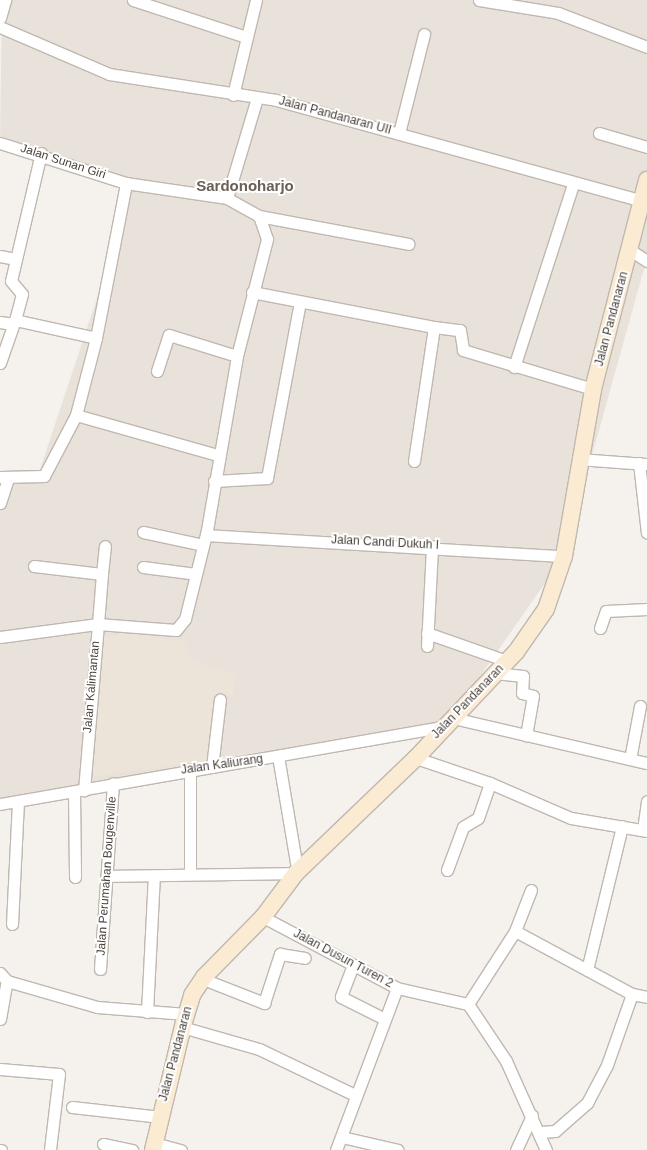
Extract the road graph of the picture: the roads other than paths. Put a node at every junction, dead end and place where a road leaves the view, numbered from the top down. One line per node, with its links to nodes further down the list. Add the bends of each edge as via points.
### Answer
1 (5, 0): 6 (street)
2 (134, 0): 9 (street)
3 (256, 0): 9 (street)
4 (479, 0): 5 (street)
5 (508, 4): 10 (street, via 558,13)
6 (0, 18)
7 (0, 27): 11 (street, Jalan Pandanaran UII, via 109,74)
8 (424, 34): 13 (street)
9 (246, 37): 11 (street)
10 (647, 47)
11 (233, 95): 12 (street, Jalan Pandanaran UII)
12 (257, 98): 13 (street, Jalan Pandanaran UII); 21 (street)
13 (399, 133): 20 (street, Jalan Pandanaran UII)
14 (600, 133): 16 (street)
15 (0, 142): 17 (street, Jalan Sunan Giri)
16 (647, 147)
17 (41, 153): 19 (street, Jalan Sunan Giri); 27 (street)
18 (647, 180): 22 (main road, Jalan Pandanaran)
19 (126, 183): 21 (street, Jalan Sunan Giri); 34 (street)
20 (573, 184): 22 (street, Jalan Pandanaran UII); 37 (street)
21 (227, 198): 23 (street)
22 (642, 201): 25 (main road, Jalan Pandanaran)
23 (259, 216): 24 (street); 29 (street, via 267,239)
24 (408, 244)
25 (630, 250): 28 (street); 39 (main road, Jalan Pandanaran)
26 (0, 256): 27 (street)
27 (15, 259): 32 (street, via 11,281 22,298)
28 (647, 261)
29 (252, 292): 30 (street); 35 (street)
30 (300, 302): 33 (street); 46 (street, via 267,478)
31 (0, 322): 32 (street)
32 (14, 322): 34 (street); 36 (street)
33 (434, 327): 37 (street, via 455,327 460,330 463,350); 43 (street)
34 (96, 338): 40 (street)
35 (237, 356): 38 (street, via 169,335); 41 (street)
36 (0, 364)
37 (514, 367): 39 (street)
38 (157, 371)
39 (592, 389): 42 (main road, Jalan Pandanaran)
40 (76, 416): 41 (street); 45 (street, via 44,476)
41 (217, 455): 46 (street)
42 (578, 459): 44 (street); 53 (main road, Jalan Pandanaran)
43 (414, 461)
44 (643, 463): 49 (street)
45 (4, 478): 47 (street)
46 (214, 481): 50 (street)
47 (0, 503)
48 (143, 532): 50 (street, Jalan Candi Dukuh I)
49 (647, 533)
50 (205, 540): 52 (street, Jalan Candi Dukuh I); 57 (street)
51 (105, 546): 56 (street)
52 (432, 546): 53 (street, Jalan Candi Dukuh I); 61 (street)
53 (564, 556): 64 (main road, Jalan Pandanaran, via 546,609)
54 (34, 566): 56 (street)
55 (143, 567): 57 (street)
56 (102, 574): 59 (street)
57 (196, 574): 59 (street, via 185,619 176,630)
58 (647, 609): 60 (street, via 606,611)
59 (98, 624): 62 (street, Jalan Kalimantan); 78 (street, Jalan Kalimantan)
60 (600, 628)
61 (427, 634): 63 (street); 64 (street)
62 (0, 637)
63 (427, 646)
64 (507, 661): 65 (main road, Jalan Pandanaran)
65 (495, 674): 68 (main road, Jalan Pandanaran); 69 (street, via 523,676 522,693 533,696)
66 (220, 699): 74 (street)
67 (640, 706): 72 (street)
68 (449, 722): 69 (street); 70 (street, Jalan Kaliurang); 71 (main road, Jalan Pandanaran)
69 (526, 735): 72 (street)
70 (278, 756): 74 (street, Jalan Kaliurang); 84 (street)
71 (416, 758): 77 (street); 84 (main road, Jalan Pandanaran)
72 (630, 759): 73 (street)
73 (647, 763)
74 (212, 767): 75 (street, Jalan Kaliurang)
75 (190, 769): 76 (street, Jalan Kaliurang); 86 (street)
76 (113, 783): 78 (street, Jalan Kaliurang); 87 (street, Jalan Perumahan Bougenville)
77 (490, 783): 82 (street, via 571,818); 85 (street, via 478,818 463,827)
78 (79, 791): 80 (street, Jalan Kaliurang); 89 (street, Jalan Kalimantan)
79 (647, 801): 83 (street)
80 (18, 802): 81 (street, Jalan Kaliurang); 92 (street)
81 (0, 804)
82 (622, 826): 83 (street); 97 (street)
83 (645, 830)
84 (296, 867): 86 (street); 91 (main road, Jalan Pandanaran)
85 (447, 870)
86 (190, 874): 88 (street)
87 (108, 876): 88 (street); 96 (street, Jalan Perumahan Bougenville)
88 (154, 876): 104 (street)
89 (76, 877)
90 (531, 890): 93 (street)
91 (263, 917): 95 (street, Jalan Dusun Turen 2); 99 (main road, Jalan Pandanaran)
92 (12, 924)
93 (515, 931): 97 (street); 103 (street)
94 (305, 958): 99 (street, via 280,954 264,1003)
95 (352, 965): 100 (street, Jalan Dusun Turen 2); 106 (street, via 341,997)
96 (100, 969)
97 (587, 970): 101 (street)
98 (3, 977): 104 (street, via 97,1007); 105 (street)
99 (203, 980): 107 (main road, Jalan Pandanaran)
100 (397, 988): 103 (street, Jalan Dusun Turen 2); 106 (street)
101 (632, 994): 102 (street); 113 (street, via 607,1065 587,1103 555,1131)
102 (647, 997)
103 (468, 1004): 111 (street, via 506,1061)
104 (148, 1012): 107 (street)
105 (0, 1018)
106 (383, 1018): 109 (street)
107 (184, 1021): 109 (street, via 259,1049); 112 (main road, Jalan Pandanaran)
108 (0, 1069): 117 (street, via 59,1074)
109 (353, 1094): 114 (street)
110 (72, 1107): 112 (street)
111 (532, 1116): 113 (street); 122 (street)
112 (160, 1117): 116 (main road, Jalan Pandanaran)
113 (541, 1132): 123 (street)
114 (342, 1137): 120 (street); 121 (street)
115 (103, 1144): 118 (street)
116 (154, 1147): 119 (street)
117 (50, 1150)
118 (132, 1150)
119 (180, 1150)
120 (336, 1150)
121 (398, 1150)
122 (516, 1150)
123 (546, 1150)

